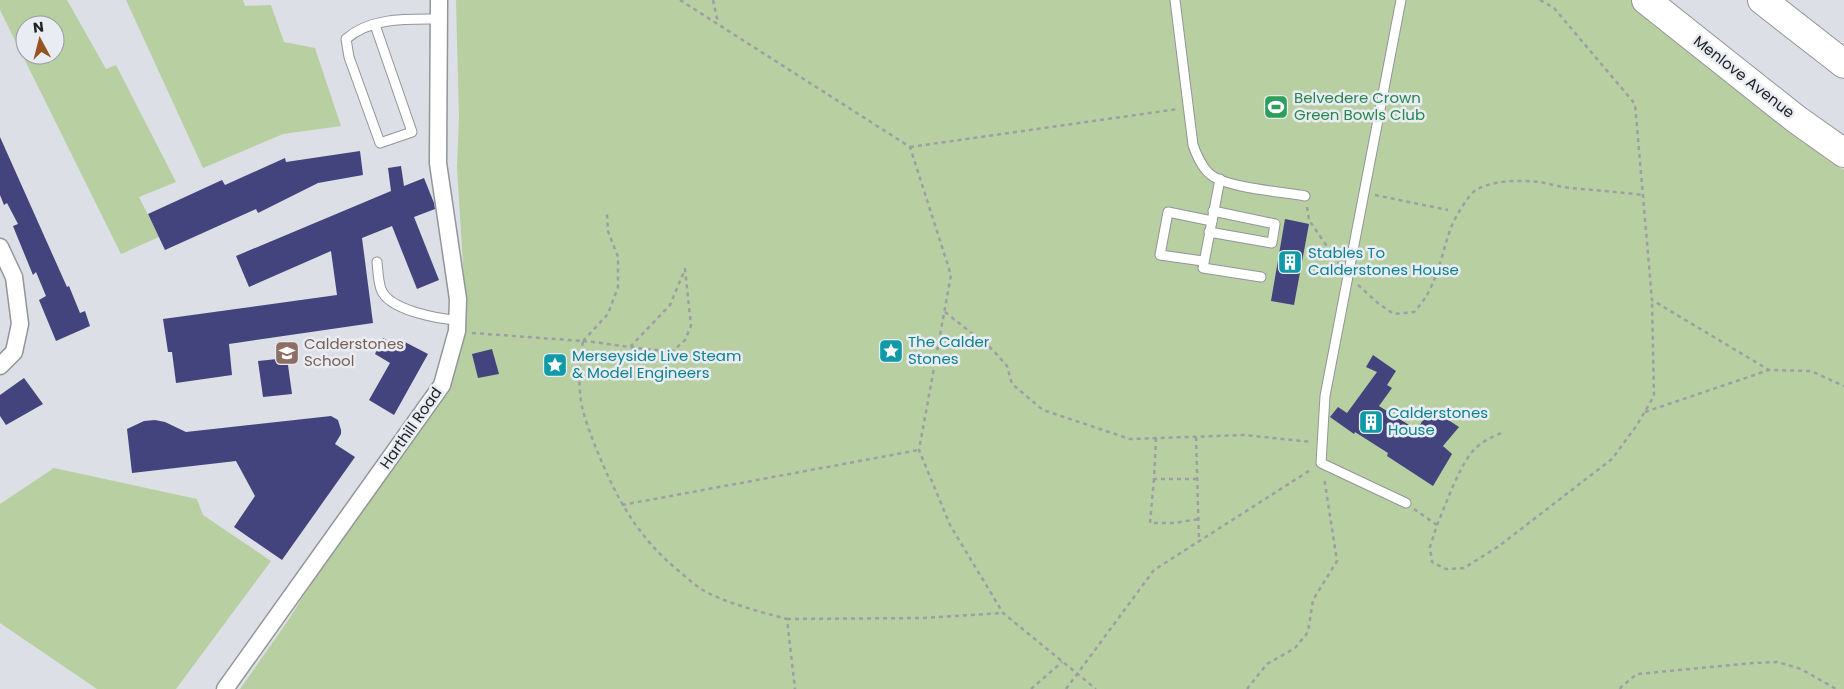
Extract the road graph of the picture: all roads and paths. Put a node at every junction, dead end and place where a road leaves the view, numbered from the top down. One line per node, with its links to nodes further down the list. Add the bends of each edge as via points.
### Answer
1 (439, 0): 9 (street, Harthill Road)
2 (680, 0): 10 (path)
3 (713, 0): 10 (path)
4 (1175, 0): 13 (lane)
5 (1401, 0): 17 (lane)
6 (1540, 0): 18 (path, via 1554,8 1635,104)
7 (1646, 0): 15 (highway, Menlove Avenue)
8 (1762, 0): 12 (highway)
9 (439, 18): 11 (lane, via 395,19); 32 (street, Harthill Road, via 438,163 458,299)
10 (718, 23): 14 (path)
11 (376, 25): 11 (lane, via 355,31 346,39 349,57 380,143 412,132)
12 (1844, 64)
13 (1189, 108): 14 (path); 16 (lane, via 1193,145 1199,161 1213,177)
14 (910, 147): 31 (path, via 951,275)
15 (1844, 153)
16 (1220, 179): 19 (lane); 21 (lane)
17 (1364, 193): 20 (path); 28 (lane)
18 (1642, 195): 28 (path, via 1530,182 1492,184 1474,191 1453,223 1426,300 1414,312 1394,314); 30 (path)
19 (1305, 196): 28 (path, via 1309,220)
20 (1448, 210)
21 (1214, 212): 23 (lane); 24 (lane, via 1276,224 1272,243)
22 (607, 214): 33 (path, via 608,231 618,257 618,286 608,314)
23 (1212, 221): 24 (lane); 26 (lane, via 1168,212 1160,255)
24 (1210, 232): 26 (lane)
25 (0, 247): 35 (street, via 14,277 20,324 14,352)
26 (1203, 261): 29 (lane, via 1203,268)
27 (377, 262): 32 (lane, via 381,290 388,301)
28 (1348, 276): 42 (lane, via 1324,396)
29 (1261, 277)
30 (1652, 300): 36 (path); 38 (path, via 1654,396)
31 (945, 312): 41 (path, via 993,350 1007,366 1012,384 1043,410 1130,439); 43 (path)
32 (457, 326): 33 (path); 56 (street, Harthill Road, via 442,385)
33 (582, 341): 34 (path); 48 (path, via 579,371 586,422)
34 (630, 347): 34 (path, via 673,351 685,340 691,326 685,269 670,305)
35 (0, 366)
36 (1769, 370): 37 (path, via 1811,371); 38 (path)
37 (1844, 386)
38 (1645, 412): 50 (path, via 1612,459 1499,546 1464,568 1446,569 1432,562 1430,548)
39 (1501, 433): 50 (path, via 1472,451 1454,483)
40 (1196, 437): 41 (path); 42 (path, via 1244,435); 46 (path)
41 (1156, 438): 45 (path)
42 (1322, 443): 44 (lane)
43 (919, 450): 48 (path); 52 (path, via 950,525)
44 (1321, 463): 47 (lane); 51 (path); 61 (path, via 1337,561 1313,600 1308,632 1295,648 1267,664)
45 (1154, 479): 46 (path); 49 (path, via 1150,523)
46 (1197, 479): 49 (path)
47 (1406, 503): 50 (path)
48 (622, 505): 53 (path, via 636,527 668,562 700,588 740,606)
49 (1199, 519): 51 (path)
50 (1438, 525)
51 (1200, 541): 55 (path, via 1154,570)
52 (1004, 613): 53 (path); 54 (path)
53 (787, 620): 57 (path)
54 (1062, 662): 55 (path); 58 (path)
55 (1078, 674): 59 (path); 60 (path)
56 (224, 689)
57 (795, 689)
58 (1031, 689)
59 (1066, 689)
60 (1096, 689)
61 (1247, 689)
62 (1620, 689): 63 (path, via 1637,674 1777,662 1801,669)
63 (1836, 689)

